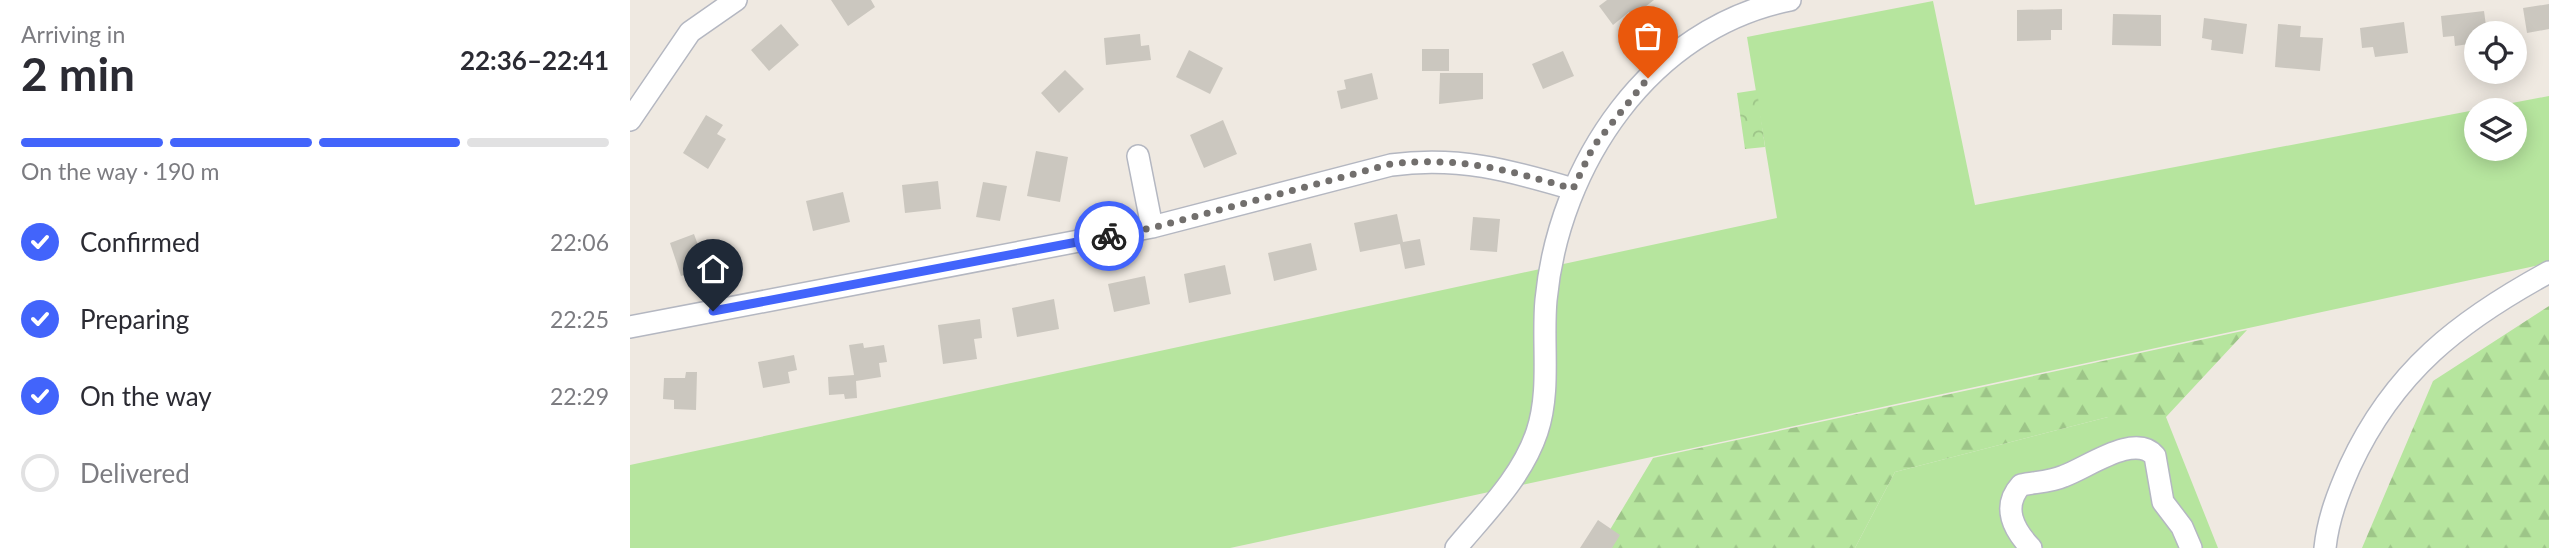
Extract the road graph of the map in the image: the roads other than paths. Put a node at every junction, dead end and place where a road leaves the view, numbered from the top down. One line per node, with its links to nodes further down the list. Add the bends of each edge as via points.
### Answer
1 (736, 0): 3 (street, via 690,32)
2 (1776, 1): 5 (street, via 1703,34 1658,68 1593,147)
3 (630, 120)
4 (1138, 156): 6 (street)
5 (1573, 189): 6 (street, via 1496,167 1417,161); 9 (street, via 1546,299 1544,404 1538,428 1521,470)
6 (1152, 228): 8 (street)
7 (2549, 272): 12 (street, via 2464,323 2437,344 2394,391 2363,438 2340,487)
8 (630, 326)
9 (1456, 548)
10 (2031, 548): 11 (street, via 2017,531 2010,512 2021,485 2061,478 2109,455 2144,448 2155,456 2164,502)
11 (2191, 548)
12 (2325, 548)

